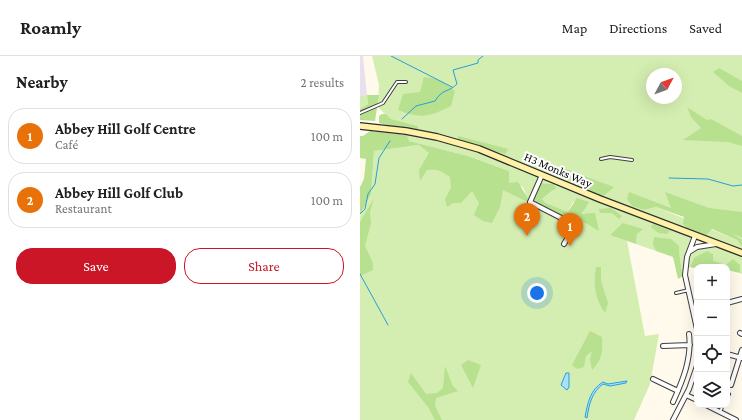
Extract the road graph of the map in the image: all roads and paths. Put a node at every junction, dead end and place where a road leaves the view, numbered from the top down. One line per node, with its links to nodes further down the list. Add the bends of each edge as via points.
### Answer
1 (406, 82): 2 (lane, via 397,82 383,103)
2 (360, 114)
3 (360, 126): 6 (street, H3 Monks Way, via 437,138 478,149)
4 (601, 159): 5 (lane, via 610,157)
5 (632, 160)
6 (542, 175): 7 (street); 9 (street, H3 Monks Way)
7 (530, 202): 8 (lane); 10 (street, via 575,225)
8 (521, 222)
9 (695, 236): 11 (street, H3 Monks Way); 12 (street)
10 (564, 244)
11 (716, 244): 12 (street, via 697,246); 13 (street, H3 Monks Way)
12 (689, 252): 14 (street, via 685,266)
13 (742, 253)
14 (689, 290): 15 (lane); 18 (street)
15 (676, 293)
16 (742, 299): 17 (street)
17 (730, 302)
18 (694, 308)
19 (688, 334): 20 (street)
20 (690, 345): 22 (street); 27 (street)
21 (663, 346): 22 (street)
22 (669, 346): 24 (street)
23 (742, 350): 26 (street)
24 (669, 351)
25 (730, 355): 26 (street)
26 (741, 357): 31 (street, via 731,378)
27 (686, 368): 28 (street); 32 (street)
28 (694, 368)
29 (695, 372): 33 (street)
30 (653, 379): 32 (street, via 659,379)
31 (731, 385)
32 (678, 391): 35 (street)
33 (686, 395): 34 (street); 39 (street)
34 (694, 399)
35 (673, 402)
36 (712, 408): 38 (street)
37 (722, 408): 38 (lane)
38 (720, 412): 40 (street)
39 (673, 420)
40 (736, 420)

